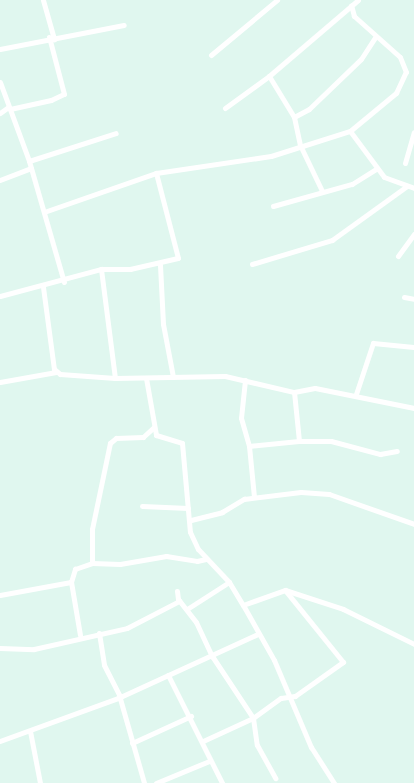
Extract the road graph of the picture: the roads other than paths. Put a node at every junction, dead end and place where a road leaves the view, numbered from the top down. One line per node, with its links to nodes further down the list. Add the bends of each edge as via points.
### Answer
1 (43, 0): 7 (street)
2 (277, 0): 9 (street)
3 (358, 0): 4 (street)
4 (351, 5): 6 (street, via 354,16); 10 (street)
5 (124, 25): 7 (street)
6 (376, 36): 15 (street, via 361,59 309,109); 16 (street, via 400,57 406,72 396,93)
7 (51, 38): 8 (street); 13 (street, via 64,94 51,100)
8 (0, 49)
9 (210, 55)
10 (269, 76): 12 (street); 15 (street)
11 (0, 82): 13 (street)
12 (225, 108)
13 (9, 109): 14 (street); 20 (street)
14 (0, 113)
15 (294, 117): 19 (street)
16 (350, 131): 19 (street); 23 (street)
17 (414, 132): 21 (street)
18 (116, 133): 20 (street)
19 (300, 145): 24 (street, via 241,162 196,164); 28 (street)
20 (29, 162): 22 (street)
21 (405, 163)
22 (31, 168): 25 (street); 30 (street)
23 (376, 169): 26 (street, via 384,176); 28 (street, via 352,184)
24 (156, 172): 30 (street); 34 (street, via 179,254 173,261)
25 (0, 180)
26 (407, 186): 27 (street); 33 (street, via 332,240)
27 (414, 188)
28 (322, 191): 29 (street)
29 (273, 206)
30 (44, 212): 36 (street, via 53,253)
31 (414, 234): 32 (street)
32 (398, 256)
33 (252, 264)
34 (160, 265): 35 (street); 43 (street, via 163,324)
35 (102, 269): 36 (street); 44 (street)
36 (64, 282): 37 (street)
37 (43, 287): 38 (street); 42 (street)
38 (0, 296)
39 (404, 297): 40 (street)
40 (414, 299)
41 (414, 347): 49 (street, via 373,344)
42 (56, 372): 44 (street, via 66,376); 47 (street)
43 (172, 377): 45 (street); 46 (street, via 225,376)
44 (115, 378): 45 (street)
45 (146, 378): 51 (street)
46 (245, 380): 48 (street); 53 (street, via 242,418)
47 (0, 382)
48 (294, 392): 49 (street, via 315,388); 52 (street)
49 (356, 394): 50 (street)
50 (414, 408)
51 (154, 426): 57 (street, via 160,438 182,443); 61 (street, via 143,437 116,438 110,443 92,529)
52 (299, 441): 53 (street); 54 (street, via 331,442 380,454)
53 (249, 446): 55 (street)
54 (397, 451)
55 (254, 497): 58 (street, via 222,512); 59 (street, via 301,492 329,494)
56 (142, 506): 57 (street)
57 (188, 508): 58 (street)
58 (191, 520): 60 (street, via 190,532)
59 (414, 524)
60 (206, 559): 61 (street, via 196,561 166,556 120,564); 63 (street)
61 (92, 563): 62 (street, via 76,569)
62 (71, 582): 66 (street); 72 (street)
63 (229, 582): 68 (street); 69 (street)
64 (286, 590): 68 (street); 73 (street, via 343,609); 78 (street, via 343,659 339,667)
65 (177, 591): 67 (street)
66 (0, 595)
67 (179, 601): 69 (street); 70 (street, via 142,622)
68 (243, 605): 71 (street)
69 (187, 609): 75 (street)
70 (100, 633): 72 (street); 77 (street, via 104,665)
71 (258, 634): 75 (street); 78 (street, via 274,660)
72 (80, 635): 74 (street, via 34,649)
73 (414, 644)
74 (0, 648)
75 (212, 656): 76 (street); 80 (street)
76 (168, 675): 77 (street); 79 (street)
77 (118, 698): 81 (street); 84 (street)
78 (288, 698): 80 (street, via 281,698); 91 (street)
79 (191, 716): 83 (street); 84 (street)
80 (253, 718): 83 (street); 86 (street, via 257,745)
81 (30, 731): 82 (street); 87 (street)
82 (0, 741)
83 (203, 741): 85 (street)
84 (132, 743): 88 (street)
85 (209, 760): 89 (street); 90 (street)
86 (276, 778)
87 (40, 783)
88 (144, 783)
89 (156, 783)
90 (222, 783)
91 (334, 783)

